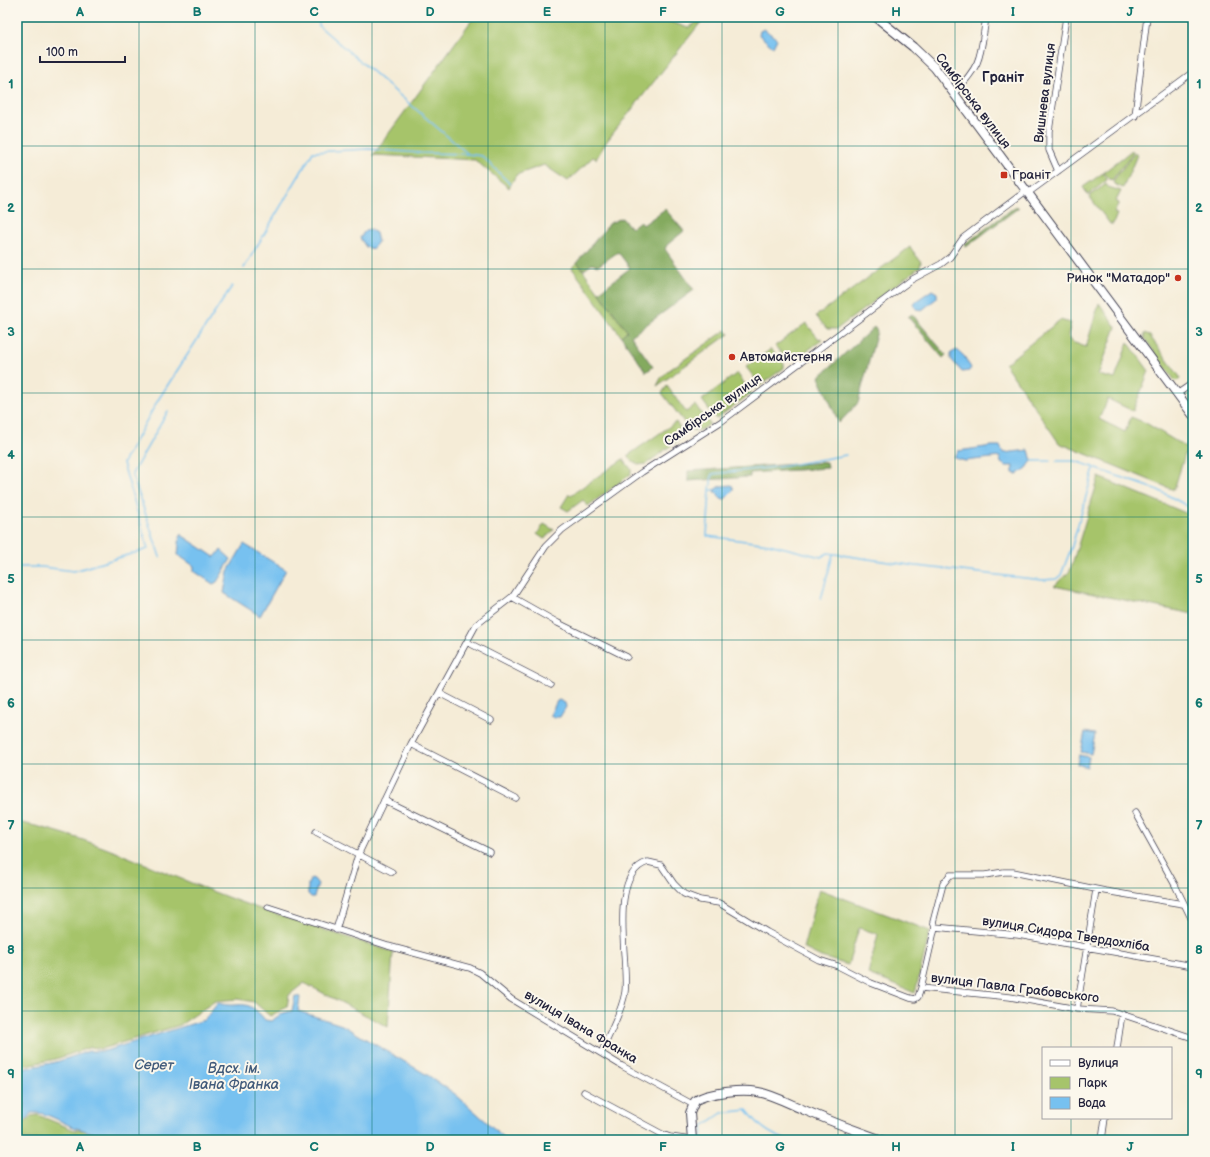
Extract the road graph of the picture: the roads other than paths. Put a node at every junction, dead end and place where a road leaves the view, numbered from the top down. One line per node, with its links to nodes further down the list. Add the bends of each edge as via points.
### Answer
1 (876, 17): 6 (main road, Самбірська вулиця, via 924,56)
2 (986, 17): 6 (street, via 980,60 976,69)
3 (1066, 17): 8 (street, Вишнева вулиця, via 1049,135 1049,150)
4 (1147, 17): 7 (street)
5 (1193, 72): 7 (street)
6 (954, 93): 9 (main road, Самбірська вулиця)
7 (1134, 116): 8 (street)
8 (1058, 170): 9 (street)
9 (1027, 192): 11 (main road, Самбірська вулиця); 13 (street, Самбірська вулиця, via 963,238 950,257 941,264 911,280 722,421 642,472 562,530 546,546)
10 (1193, 383): 11 (street)
11 (1177, 394): 12 (main road, Самбірська вулиця)
12 (1193, 416)
13 (512, 597): 14 (street, Самбірська вулиця, via 476,625); 15 (street)
14 (467, 642): 16 (street); 17 (street, Самбірська вулиця)
15 (627, 657)
16 (551, 685)
17 (439, 693): 18 (street); 19 (street, Самбірська вулиця)
18 (491, 720)
19 (411, 744): 20 (street); 21 (street, Самбірська вулиця)
20 (516, 798)
21 (384, 800): 24 (street); 25 (street, Самбірська вулиця)
22 (1135, 813): 28 (street)
23 (316, 832): 25 (street)
24 (490, 852)
25 (358, 855): 26 (street); 32 (street, Самбірська вулиця)
26 (392, 872)
27 (1096, 890): 28 (street); 31 (street, via 1013,872 950,875 943,884 933,922); 33 (street)
28 (1183, 904): 30 (street)
29 (268, 907): 32 (street, вулиця Івана Франка)
30 (1193, 922)
31 (935, 927): 33 (street, вулиця Сидора Твердохліба, via 1018,935); 35 (street)
32 (336, 930): 40 (street, вулиця Івана Франка, via 470,968 511,998)
33 (1087, 946): 34 (street, вулиця Сидора Твердохліба); 36 (street)
34 (1193, 966)
35 (921, 988): 36 (street, вулиця Павла Грабовського); 40 (street, вулиця Павла Грабовського, via 918,997 910,998 819,960 719,903 684,894 678,890 662,865 648,862 635,871 627,888 622,919 625,993)
36 (1077, 1009): 37 (street, вулиця Павла Грабовського)
37 (1122, 1014): 38 (street, вулиця Павла Грабовського); 39 (street)
38 (1193, 1038)
39 (1117, 1047)
40 (602, 1052): 42 (street, вулиця Івана Франка, via 655,1085)
41 (584, 1092): 44 (street, via 662,1134)
42 (692, 1104): 44 (main road); 45 (main road, via 710,1096 733,1092 759,1092)
43 (1105, 1119): 46 (street)
44 (692, 1140)
45 (882, 1140)
46 (1102, 1140)

